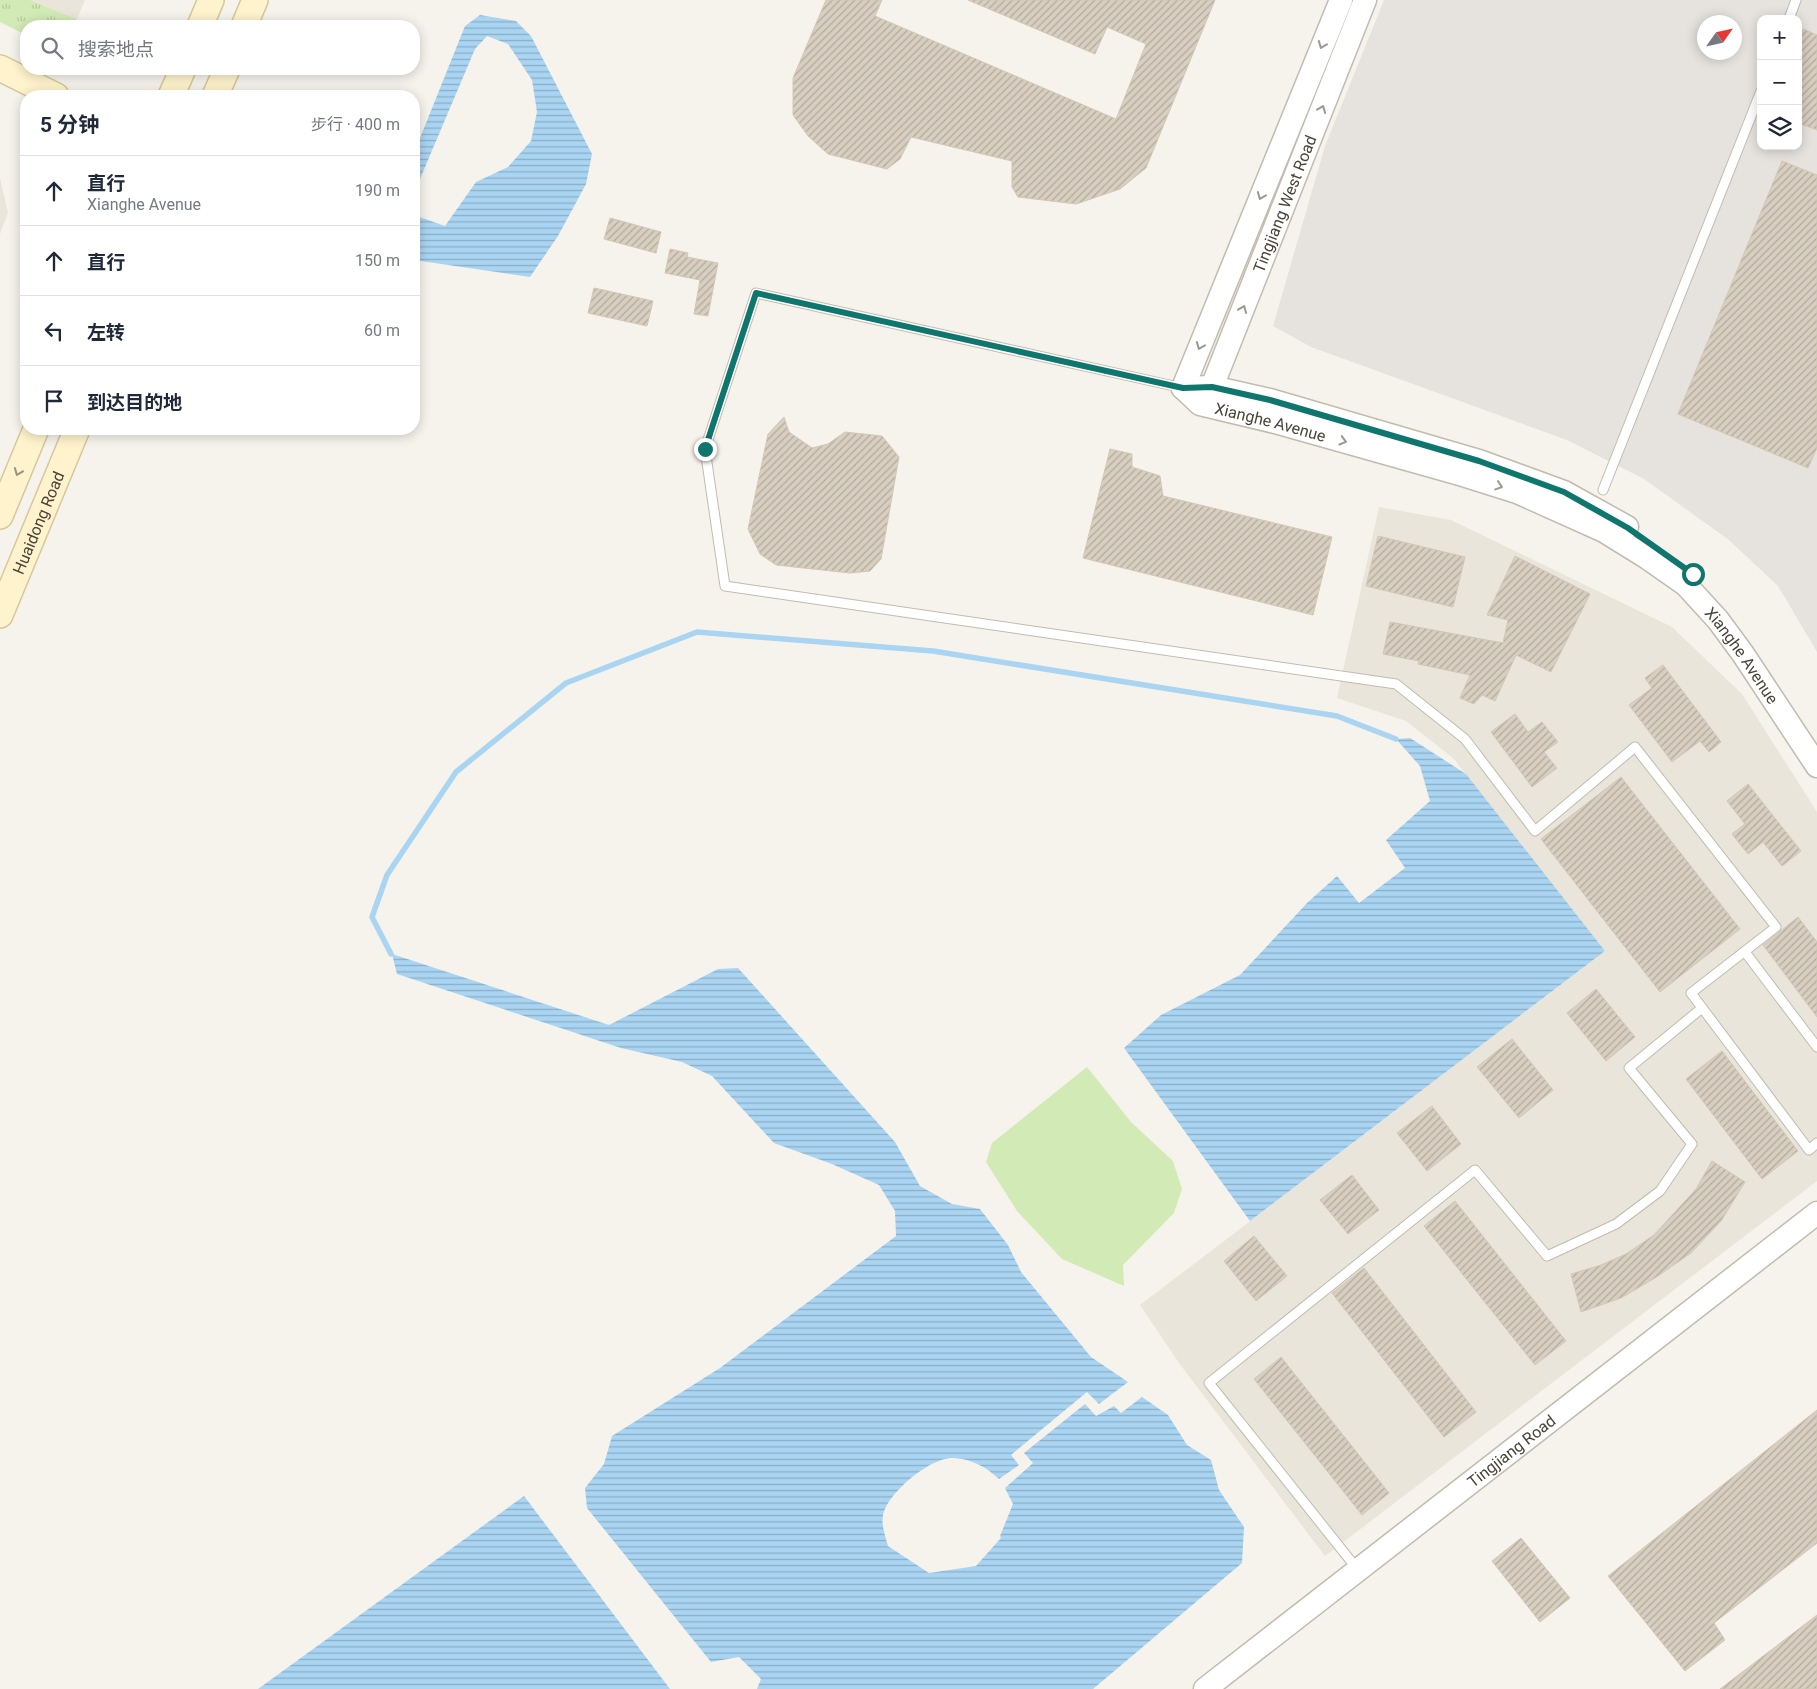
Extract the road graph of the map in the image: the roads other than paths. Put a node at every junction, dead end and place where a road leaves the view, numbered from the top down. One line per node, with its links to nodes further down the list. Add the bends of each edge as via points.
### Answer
1 (211, 0): 7 (main road)
2 (255, 0): 8 (main road)
3 (1341, 0): 16 (street, Tingjiang West Road, one-way to 16)
4 (1365, 0): 17 (street, Tingjiang West Road, one-way to 4)
5 (1796, 0): 6 (lane)
6 (1790, 15)
7 (203, 20)
8 (247, 20)
9 (0, 68): 12 (main road)
10 (180, 75): 13 (main road)
11 (224, 75): 14 (main road)
12 (44, 90)
13 (174, 90)
14 (217, 90)
15 (1757, 100): 20 (lane)
16 (1183, 388): 17 (street, Xianghe Avenue); 25 (lane, via 756,293 705,449 725,586 1396,684 1465,738 1535,831 1635,747 1776,927)
17 (1206, 395): 23 (street, Xianghe Avenue, via 1336,419 1479,461 1564,492 1619,523 1693,574 1726,608 1752,641); 24 (street, Xianghe Avenue, one-way to 24, via 1275,422 1499,486 1604,531 1686,585 1718,620)
18 (34, 435): 21 (main road, one-way to 21)
19 (75, 435): 22 (main road, Huaidong Road)
20 (1603, 490)
21 (0, 516)
22 (0, 616)
23 (1817, 740)
24 (1817, 766)
25 (1745, 952): 26 (lane, via 1691,993); 27 (lane)
26 (1702, 1008): 28 (lane, via 1809,1150); 31 (lane, via 1629,1068 1692,1144 1660,1191 1616,1224 1547,1256 1475,1170 1209,1383)
27 (1817, 1048)
28 (1817, 1143)
29 (1817, 1213): 31 (street, Tingjiang Road)
30 (1817, 1227): 33 (street, Tingjiang Road)
31 (1358, 1571): 32 (street, Tingjiang Road)
32 (1206, 1689)
33 (1230, 1689)

